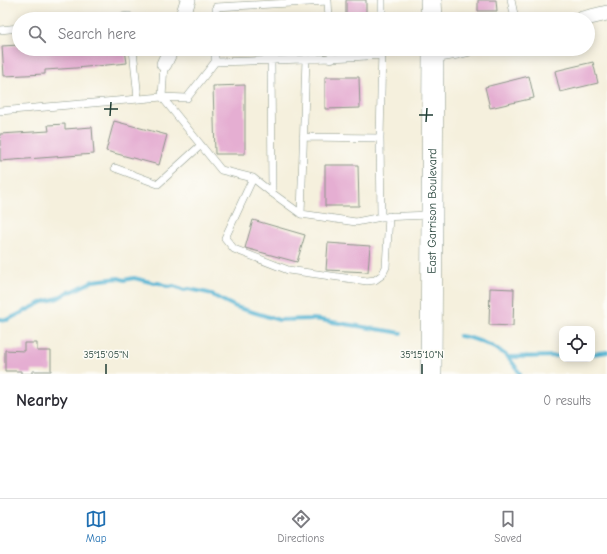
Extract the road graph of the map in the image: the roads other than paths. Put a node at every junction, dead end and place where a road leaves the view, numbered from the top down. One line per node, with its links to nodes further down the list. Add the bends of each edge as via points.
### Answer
1 (188, 0): 5 (street)
2 (382, 0): 8 (lane)
3 (431, 0): 9 (main road)
4 (511, 0): 10 (lane)
5 (184, 12)
6 (216, 12): 7 (lane, via 216,7 328,1)
7 (329, 12)
8 (382, 12)
9 (432, 12)
10 (513, 12)
11 (607, 12): 12 (street)
12 (595, 15)
13 (12, 29): 14 (lane)
14 (0, 30)
15 (134, 56): 27 (lane)
16 (168, 56): 25 (street)
17 (215, 56): 24 (lane)
18 (353, 56): 22 (lane)
19 (382, 56): 30 (lane)
20 (433, 56): 36 (main road, East Garrison Boulevard)
21 (306, 58): 22 (lane); 23 (lane); 29 (lane)
22 (331, 59)
23 (271, 60): 24 (lane); 34 (lane)
24 (215, 62): 26 (lane, via 187,98)
25 (164, 64): 26 (lane)
26 (162, 97): 27 (lane); 31 (lane)
27 (138, 99): 28 (lane)
28 (0, 111)
29 (303, 137): 30 (lane); 35 (lane)
30 (380, 138): 38 (lane)
31 (200, 144): 32 (lane, via 158,184); 33 (lane, via 221,170)
32 (115, 168)
33 (253, 178): 34 (lane); 37 (lane, via 225,238 234,249 288,270 375,280 382,275 386,267)
34 (272, 193): 35 (lane)
35 (301, 214): 38 (lane, via 356,222)
36 (432, 215): 37 (lane); 39 (main road, East Garrison Boulevard)
37 (389, 216): 38 (lane)
38 (381, 217)
39 (430, 374)

